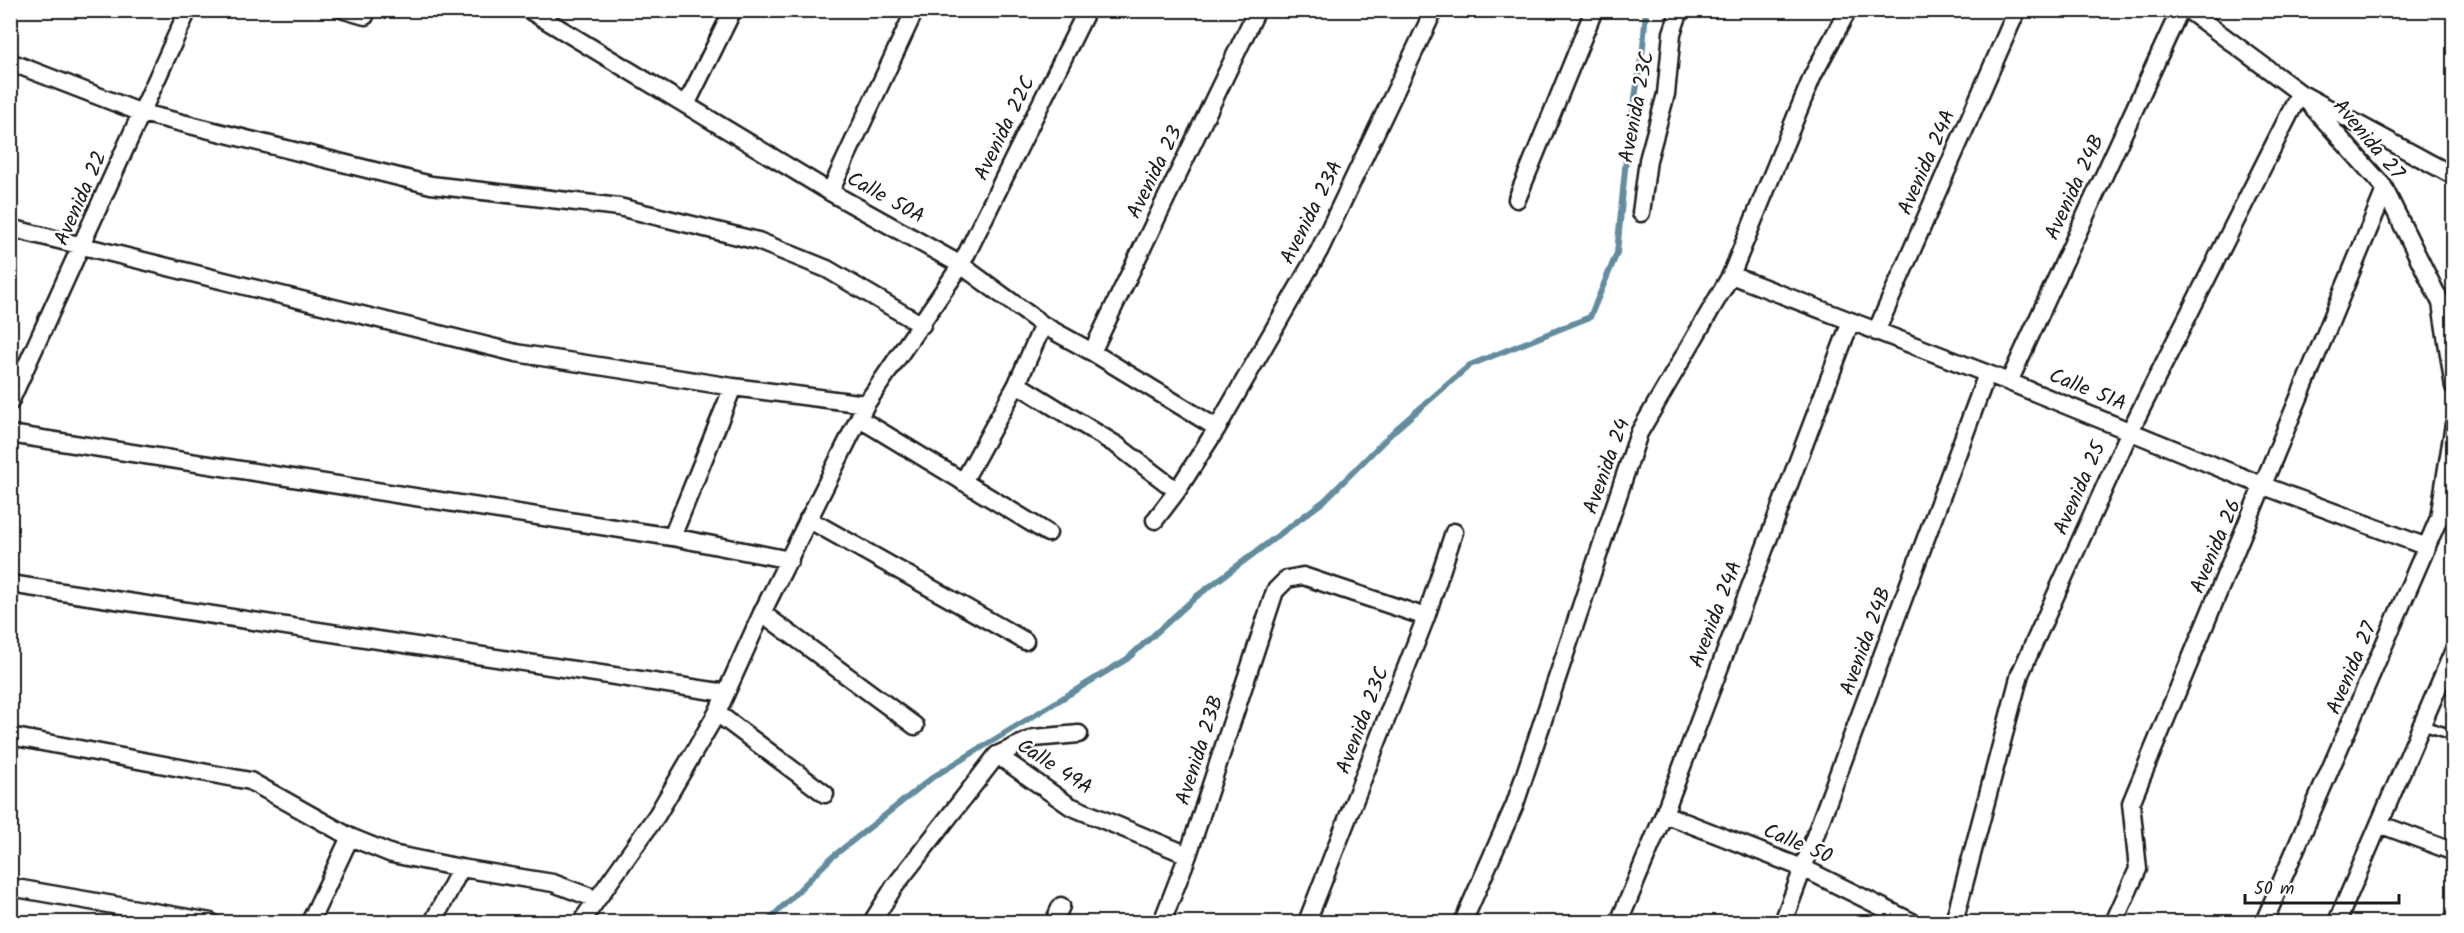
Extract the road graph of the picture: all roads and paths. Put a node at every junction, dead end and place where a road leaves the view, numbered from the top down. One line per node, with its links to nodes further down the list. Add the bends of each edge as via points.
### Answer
1 (188, 10): 20 (street, Avenida 22)
2 (344, 10): 15 (street)
3 (529, 10): 16 (street, Calle 50A)
4 (734, 10): 19 (street)
5 (915, 10): 23 (street)
6 (1087, 10): 28 (street, Avenida 22C)
7 (1257, 10): 34 (street, Avenida 23)
8 (1434, 10): 43 (street, Avenida 23A, via 1318,251)
9 (1594, 10): 24 (street)
10 (1680, 10): 25 (street, Avenida 23C, via 1672,33 1666,94 1648,160)
11 (1848, 10): 29 (street, Avenida 24, via 1813,75)
12 (2016, 10): 33 (street, Avenida 24A)
13 (2180, 10): 36 (street, Avenida 24B)
14 (2188, 10): 18 (street)
15 (365, 16)
16 (548, 16): 19 (street, Calle 50A)
17 (10, 62): 20 (street)
18 (2300, 93): 21 (street); 22 (street, Avenida 27); 44 (street, Avenida 25)
19 (686, 105): 23 (street, Calle 50A)
20 (142, 113): 27 (street, Avenida 22); 31 (street, via 431,185 619,207 758,241 827,269)
21 (2454, 176)
22 (2385, 190): 39 (street, Avenida 27, via 2441,303); 47 (street, Avenida 26)
23 (830, 192): 28 (street, Calle 50A)
24 (1517, 199)
25 (1641, 213)
26 (10, 228): 27 (street)
27 (83, 246): 38 (street, via 516,353); 40 (street, Avenida 22)
28 (962, 265): 31 (street, Avenida 22C); 32 (street, Calle 50A)
29 (1731, 275): 30 (street, Calle 51A); 88 (street, Avenida 24, via 1639,433 1515,804)
30 (1851, 321): 33 (street, Calle 51A); 70 (street, Avenida 24A)
31 (922, 325): 41 (street, Avenida 22C)
32 (1043, 325): 34 (street, Calle 50A); 37 (street)
33 (1876, 332): 35 (street, Calle 51A)
34 (1092, 352): 43 (street, Calle 50A)
35 (1987, 374): 36 (street, Calle 51A); 76 (street, Avenida 24B)
36 (2009, 382): 44 (street, Calle 51A)
37 (1017, 384): 46 (street); 48 (street, via 1118,446)
38 (734, 387): 41 (street); 53 (street)
39 (2454, 387)
40 (10, 402)
41 (863, 411): 46 (street); 49 (street, Avenida 22C)
42 (2454, 424): 54 (street, Avenida 27, via 2439,518)
43 (1217, 428): 48 (street, Avenida 23A)
44 (2130, 431): 47 (street, Calle 51A); 92 (street, Avenida 25, via 2020,674)
45 (10, 434): 53 (street)
46 (963, 482): 52 (street)
47 (2264, 486): 54 (street, Calle 51A); 93 (street, Avenida 26, via 2131,803 2138,869)
48 (1177, 491): 50 (street, Avenida 23A)
49 (808, 519): 55 (street, Avenida 22C); 59 (street)
50 (1155, 520)
51 (1454, 532): 58 (street, Avenida 23C)
52 (1048, 533)
53 (672, 537): 55 (street)
54 (2427, 547): 94 (street, Avenida 27)
55 (790, 560): 57 (street, Avenida 22C)
56 (10, 584): 61 (street)
57 (762, 613): 61 (street, Avenida 22C); 64 (street)
58 (1426, 617): 74 (street, Avenida 23B, via 1303,576 1287,579 1275,591); 87 (street, Avenida 23C)
59 (1025, 641)
60 (2454, 650): 63 (street)
61 (726, 693): 62 (street, Avenida 22C)
62 (717, 713): 69 (street); 78 (street, Avenida 22C, via 657,815)
63 (2421, 725): 66 (lane); 71 (street)
64 (915, 726)
65 (1079, 734): 68 (street, via 1034,738)
66 (2454, 735)
67 (10, 736): 72 (street, via 250,781)
68 (997, 755): 74 (street, Calle 49A, via 1070,806); 84 (street, via 894,886)
69 (825, 794)
70 (1664, 814): 76 (street, Calle 50); 89 (street, Avenida 24A)
71 (2379, 824): 73 (street); 95 (street)
72 (350, 837): 75 (street, via 392,854); 81 (street)
73 (2454, 852)
74 (1188, 855): 86 (street, Avenida 23B)
75 (461, 868): 78 (street, via 553,883); 82 (street)
76 (1805, 868): 90 (street, Avenida 24B); 91 (street, Calle 50)
77 (10, 887): 80 (street)
78 (596, 899): 83 (street, Avenida 22C)
79 (1062, 906): 85 (street)
80 (210, 922)
81 (310, 922)
82 (433, 922)
83 (581, 922)
84 (872, 922)
85 (1054, 922)
86 (1162, 922)
87 (1307, 922)
88 (1463, 922)
89 (1619, 922)
90 (1783, 922)
91 (1912, 922)
92 (1954, 922)
93 (2114, 922)
94 (2265, 922)
95 (2337, 922)

